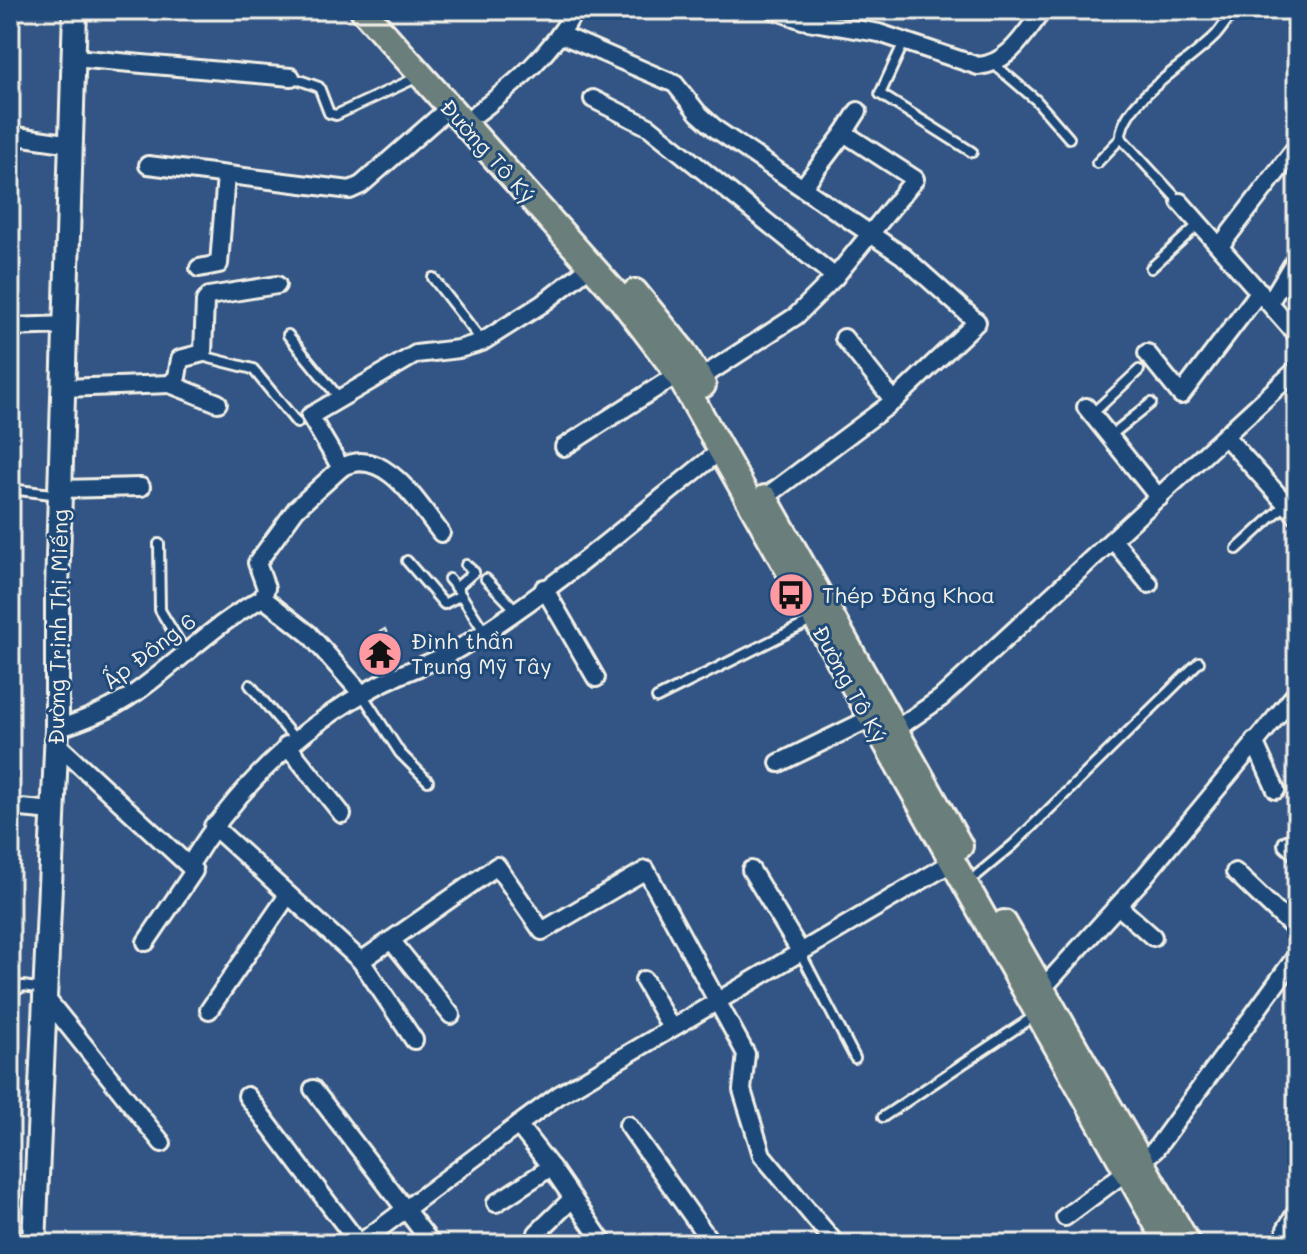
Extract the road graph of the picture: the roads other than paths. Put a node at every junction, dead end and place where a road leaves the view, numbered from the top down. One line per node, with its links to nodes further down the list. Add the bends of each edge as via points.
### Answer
1 (75, 10): 10 (main road, Đường Trịnh Thị Miếng)
2 (363, 10): 12 (main road, Đường Tô Ký)
3 (384, 10): 17 (main road, Đường Tô Ký)
4 (575, 10): 8 (street)
5 (774, 10): 9 (street)
6 (1043, 10): 11 (street)
7 (1235, 10): 21 (lane, via 1216,35 1143,97 1121,126)
8 (562, 35): 17 (street, via 513,86); 28 (street, via 675,84 717,130)
9 (905, 41): 11 (street, via 978,66); 24 (lane, via 880,94)
10 (74, 58): 13 (street); 22 (main road, Đường Trịnh Thị Miếng)
11 (995, 65): 20 (lane)
12 (421, 76): 13 (lane, via 336,115 329,113 319,87); 15 (main road, Đường Tô Ký)
13 (291, 77)
14 (593, 99): 37 (street, via 649,127)
15 (449, 108): 27 (street, via 350,190); 34 (main road, Đường Tô Ký)
16 (858, 111): 18 (street)
17 (476, 114): 51 (main road, Đường Tô Ký, via 658,318)
18 (844, 133): 28 (street); 31 (street, via 915,179)
19 (10, 135): 22 (street)
20 (1069, 138)
21 (1121, 138): 25 (lane); 29 (lane)
22 (72, 144): 41 (main road, Đường Trịnh Thị Miếng)
23 (1297, 146): 32 (street)
24 (972, 152)
25 (1097, 163)
26 (148, 165): 27 (street)
27 (226, 175): 35 (street, via 219,264)
28 (803, 187): 31 (street)
29 (1180, 202): 30 (street)
30 (1199, 223): 32 (street); 36 (lane)
31 (872, 235): 37 (street); 55 (street, via 936,282 977,322)
32 (1220, 246): 40 (street)
33 (1297, 257): 40 (street)
34 (591, 266): 46 (street); 51 (main road, Đường Tô Ký)
35 (199, 268)
36 (1151, 268)
37 (835, 277): 51 (street, via 796,316 754,347)
38 (433, 278): 46 (lane)
39 (277, 285): 48 (street, via 209,296)
40 (1265, 296): 44 (street); 47 (street, via 1181,395)
41 (67, 325): 42 (street); 53 (main road, Đường Trịnh Thị Miếng)
42 (10, 327)
43 (288, 335): 54 (lane)
44 (1297, 335)
45 (844, 338): 55 (street)
46 (482, 342): 54 (street, via 416,354)
47 (1147, 353)
48 (201, 356): 52 (street, via 180,359); 59 (lane, via 253,369)
49 (1297, 369): 61 (street)
50 (1139, 370): 58 (lane)
51 (689, 376): 62 (main road, Đường Tô Ký); 63 (street)
52 (170, 384): 53 (street); 56 (street)
53 (64, 388): 67 (main road, Đường Trịnh Thị Miếng)
54 (341, 399): 59 (street)
55 (894, 401): 69 (street)
56 (218, 403)
57 (1151, 403): 60 (lane)
58 (1089, 410): 60 (street)
59 (303, 420): 64 (street)
60 (1110, 436): 68 (street)
61 (1225, 436): 68 (street); 70 (street)
62 (727, 445): 69 (main road, Đường Tô Ký); 80 (street)
63 (564, 447)
64 (341, 468): 71 (street, via 354,460 366,462 398,479); 82 (street, via 296,509 257,563 266,588)
65 (141, 487): 67 (street)
66 (10, 489): 67 (lane)
67 (60, 492): 95 (main road, Đường Trịnh Thị Miếng)
68 (1159, 498): 72 (street)
69 (758, 502): 84 (main road, Đường Tô Ký); 94 (main road, Đường Tô Ký)
70 (1292, 510): 74 (lane)
71 (441, 533)
72 (1113, 540): 79 (street); 94 (street, via 941,698)
73 (159, 544): 86 (lane, via 160,610)
74 (1237, 549)
75 (407, 561): 81 (lane, via 444,604)
76 (466, 565): 81 (lane, via 474,572)
77 (449, 579): 81 (lane)
78 (486, 579): 83 (lane)
79 (1149, 584)
80 (544, 588): 83 (street); 88 (street)
81 (459, 591): 85 (lane)
82 (263, 598): 86 (street, Ấp Đông 6, via 232,615); 91 (street, via 309,634)
83 (515, 609): 85 (street)
84 (813, 620): 92 (lane); 93 (main road, Đường Tô Ký)
85 (484, 631): 91 (street, via 462,647)
86 (186, 653): 95 (street, Ấp Đông 6, via 133,694)
87 (1199, 662): 109 (lane)
88 (596, 678)
89 (250, 685): 96 (lane)
90 (1297, 692): 97 (street)
91 (362, 694): 96 (street); 99 (lane, via 400,753)
92 (657, 698)
93 (869, 719): 98 (street); 105 (main road, Đường Tô Ký)
94 (895, 730): 109 (main road, Đường Tô Ký)
95 (57, 736): 102 (main road, Đường Trịnh Thị Miếng); 106 (street)
96 (291, 741): 103 (street); 104 (street)
97 (1254, 741): 100 (street); 111 (street)
98 (779, 763)
99 (428, 781)
100 (1276, 790)
101 (10, 807): 102 (street)
102 (53, 811): 122 (main road, Đường Trịnh Thị Miếng)
103 (342, 814)
104 (213, 826): 106 (street); 110 (street)
105 (951, 863): 116 (street); 126 (main road, Đường Tô Ký)
106 (189, 866): 115 (street, via 194,871)
107 (751, 870): 116 (street)
108 (1235, 872): 112 (street)
109 (977, 875): 120 (main road, Đường Tô Ký)
110 (288, 895): 118 (street); 124 (street)
111 (1118, 906): 113 (street); 120 (street)
112 (1297, 931)
113 (1153, 937)
114 (391, 940): 118 (street); 123 (street, via 497,866 542,931 646,870); 125 (street)
115 (146, 942)
116 (800, 951): 123 (street); 129 (lane)
117 (1297, 955): 136 (street, via 1155,1150)
118 (361, 961): 128 (street)
119 (644, 980): 127 (street)
120 (1042, 989): 136 (main road, Đường Tô Ký)
121 (10, 994): 122 (lane, via 23,986)
122 (45, 994): 135 (street); 144 (main road, Đường Trịnh Thị Miếng)
123 (718, 999): 127 (street); 150 (street, via 746,1054 742,1090 762,1155)
124 (209, 1010)
125 (451, 1015)
126 (1037, 1015): 132 (lane); 136 (main road, Đường Tô Ký)
127 (671, 1028): 133 (street)
128 (414, 1040)
129 (855, 1058)
130 (313, 1089): 140 (street)
131 (247, 1096): 145 (street)
132 (883, 1117)
133 (518, 1125): 137 (street); 140 (street)
134 (628, 1125): 149 (street)
135 (162, 1143)
136 (1133, 1166): 142 (street); 151 (main road, Đường Tô Ký); 152 (main road, Đường Tô Ký)
137 (551, 1167): 138 (street); 139 (street)
138 (573, 1198): 147 (street, via 537,1233); 148 (street)
139 (496, 1203)
140 (405, 1209): 145 (street); 146 (street)
141 (1297, 1211): 143 (street, via 1286,1229)
142 (1065, 1217)
143 (1297, 1240)
144 (34, 1244)
145 (359, 1244)
146 (432, 1244)
147 (536, 1244)
148 (604, 1244)
149 (712, 1244)
150 (836, 1244)
151 (1168, 1244)
152 (1188, 1244)

